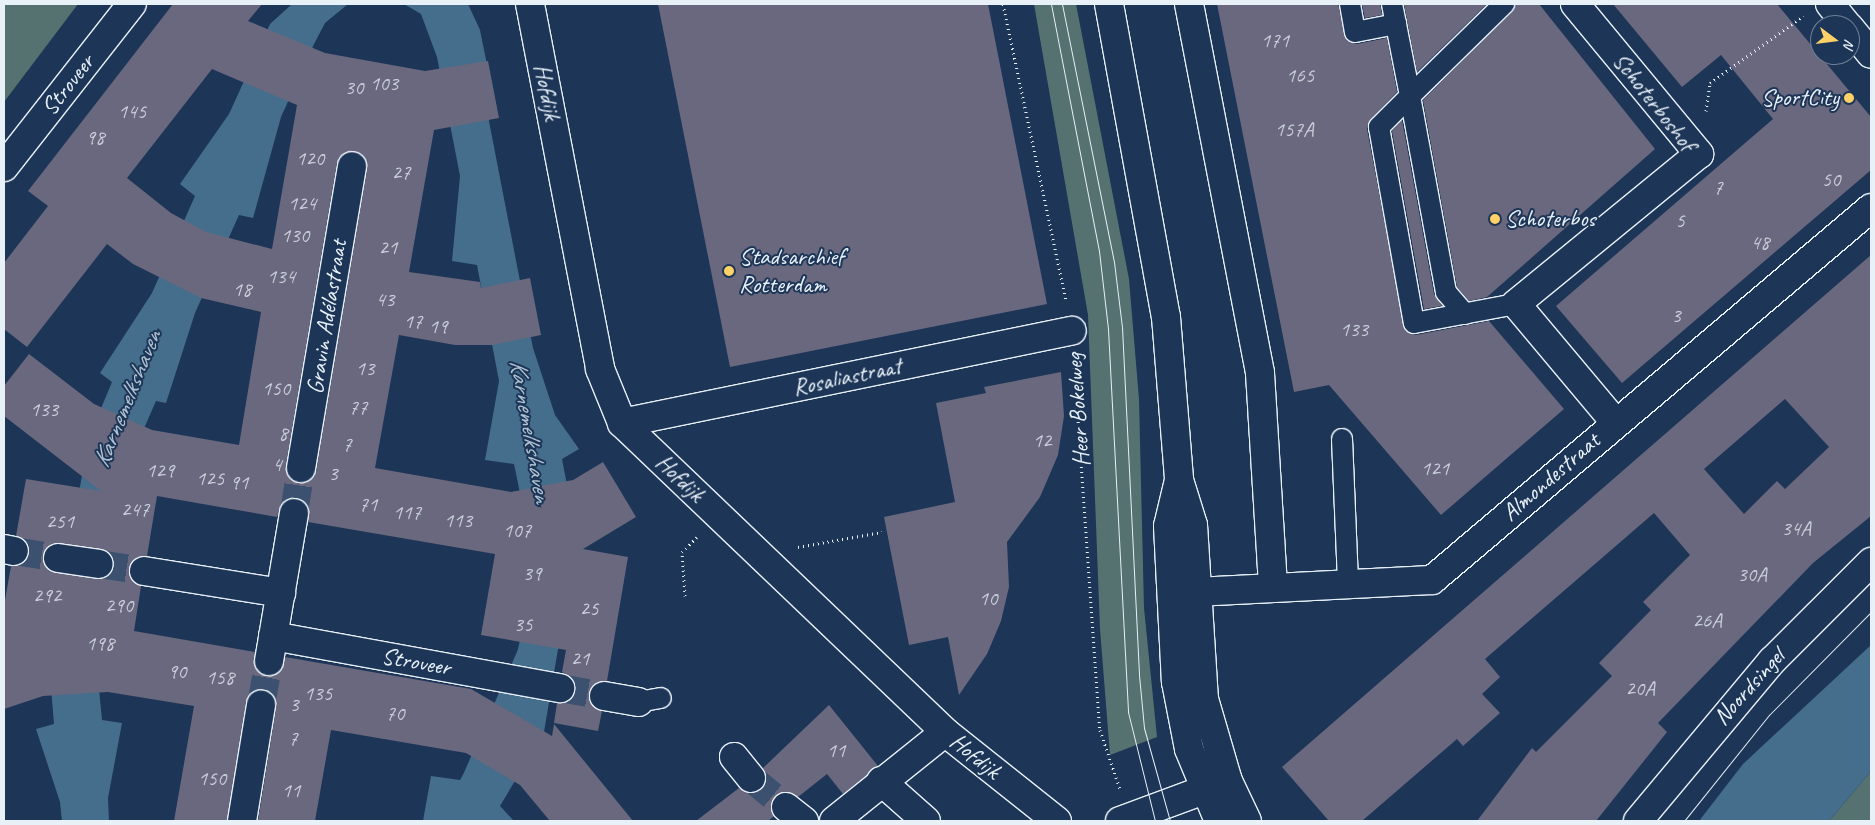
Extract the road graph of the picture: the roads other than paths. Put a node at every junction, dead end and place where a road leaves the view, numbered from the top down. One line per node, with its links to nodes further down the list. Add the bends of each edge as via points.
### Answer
1 (132, 4): 16 (street, Stroveer)
2 (530, 4): 22 (street, Hofdijk, via 600,369)
3 (1109, 4): 32 (street, via 1166,317 1179,480 1168,526)
4 (1189, 4): 31 (street, via 1260,373)
5 (1350, 4): 11 (lane, via 1355,32)
6 (1392, 4): 11 (lane)
7 (1504, 4): 14 (lane)
8 (1575, 4): 18 (street, Schoterboshof, via 1699,154)
9 (1821, 7): 10 (street)
10 (1833, 15)
11 (1396, 24): 14 (lane)
12 (1860, 40): 13 (street)
13 (1871, 54)
14 (1410, 96): 19 (lane, via 1446,292); 19 (lane, via 1379,127 1414,323)
15 (352, 166): 24 (street, Gravin Adélastraat)
16 (4, 167)
17 (1871, 208): 21 (street, Almondestraat)
18 (1516, 304): 19 (lane); 21 (street)
19 (1466, 314)
20 (1072, 331): 22 (street, Rosaliastraat)
21 (1615, 422): 30 (street, Almondestraat, via 1432,580)
22 (622, 423): 38 (street, Hofdijk)
23 (1342, 439): 30 (lane)
24 (302, 468)
25 (294, 513): 33 (street)
26 (58, 558): 28 (street)
27 (1871, 562): 50 (street, Noordsingel, via 1772,661)
28 (99, 564)
29 (144, 571): 33 (street)
30 (1348, 584): 31 (street, Almondestraat)
31 (1272, 588): 32 (street, Almondestraat)
32 (1184, 592): 42 (street, via 1176,682 1189,749)
33 (281, 593): 34 (street, Stroveer, via 271,648)
34 (560, 688)
35 (604, 696): 36 (street)
36 (649, 700)
37 (261, 705): 44 (street)
38 (945, 732): 41 (street); 47 (street, Hofdijk)
39 (734, 757): 40 (street)
40 (751, 778)
41 (882, 781): 45 (street); 46 (street)
42 (1216, 786): 43 (street); 48 (street); 49 (street)
43 (1125, 819)
44 (242, 821)
45 (834, 821)
46 (926, 821)
47 (1057, 821)
48 (1219, 821)
49 (1247, 821)
50 (1638, 821)

